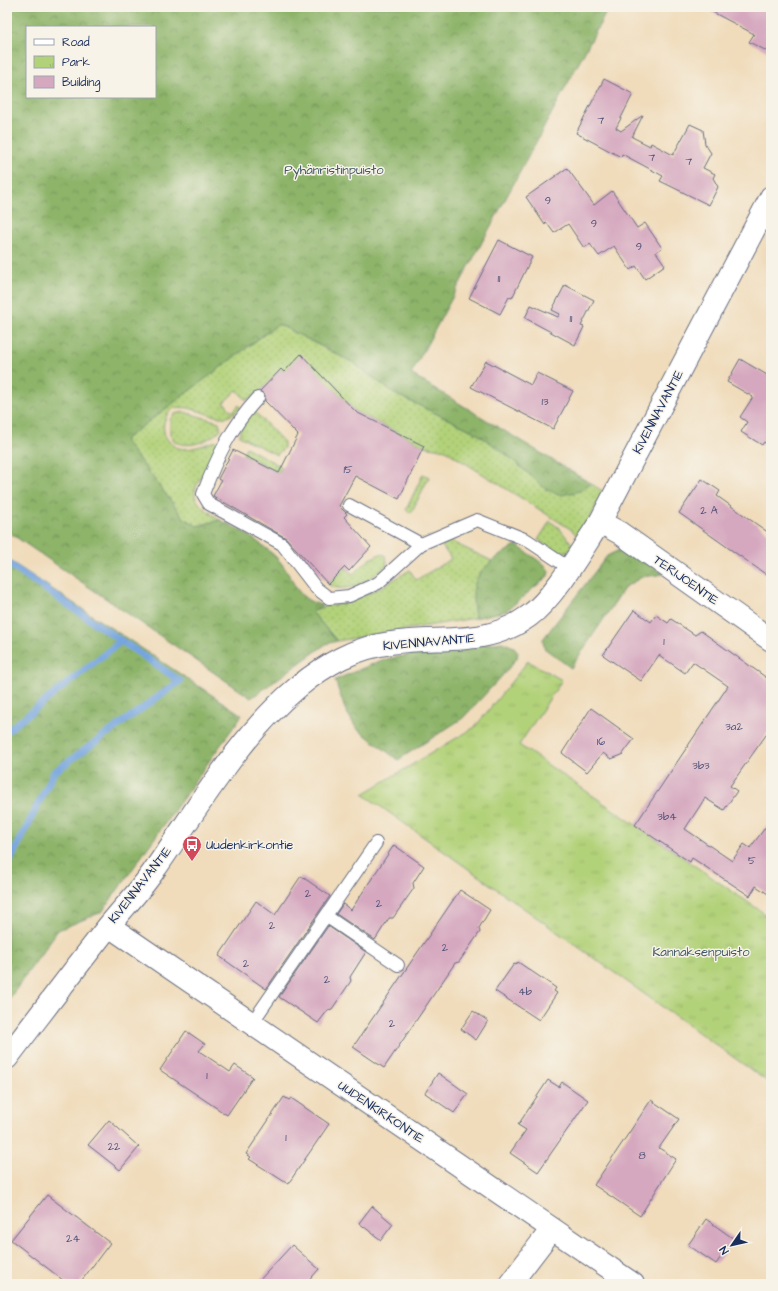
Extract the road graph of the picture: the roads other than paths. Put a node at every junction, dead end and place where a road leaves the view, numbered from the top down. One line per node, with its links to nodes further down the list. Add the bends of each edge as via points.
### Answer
1 (771, 197): 4 (street, KIVENNAVANTIE)
2 (258, 398): 5 (lane, via 229,434 209,477 203,494 209,504 282,544 316,588 329,598 349,596 378,583)
3 (349, 505): 5 (lane)
4 (600, 522): 6 (street, KIVENNAVANTIE); 7 (street, TERIJOENTIE, via 620,533)
5 (421, 544): 6 (lane, via 477,520 527,540)
6 (569, 568): 10 (street, KIVENNAVANTIE, via 541,605 509,628 478,638 390,643 345,655 296,689 228,763 152,874)
7 (771, 640)
8 (376, 843): 9 (lane)
9 (326, 916): 11 (lane); 12 (lane)
10 (109, 926): 12 (street, UUDENKIRKONTIE); 13 (street, KIVENNAVANTIE)
11 (398, 965)
12 (252, 1023): 14 (street, UUDENKIRKONTIE)
13 (7, 1058)
14 (552, 1229): 15 (street); 16 (street, UUDENKIRKONTIE)
15 (510, 1284)
16 (632, 1284)

